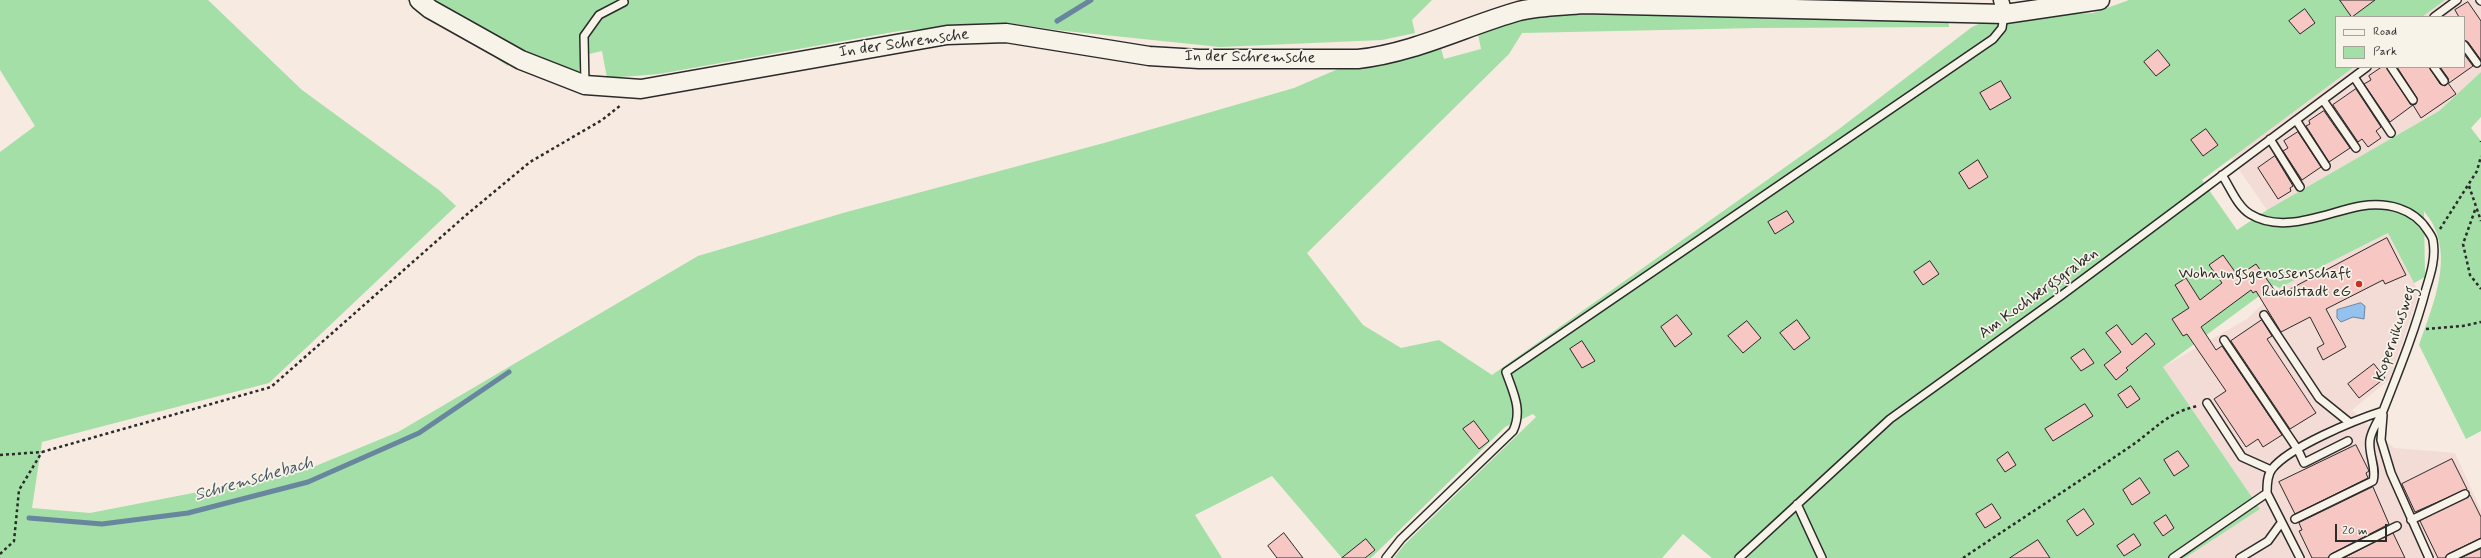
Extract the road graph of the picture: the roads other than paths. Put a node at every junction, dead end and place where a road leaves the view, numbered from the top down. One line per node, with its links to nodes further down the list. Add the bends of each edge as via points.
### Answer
1 (419, 0): 14 (street, In der Schremsche, via 430,10 521,60)
2 (2100, 0): 5 (street, In der Schremsche)
3 (2457, 0): 6 (lane)
4 (624, 2): 14 (lane, via 599,15 584,36)
5 (2003, 7): 14 (street, In der Schremsche, via 1583,4 1521,11 1381,55 1358,59 1199,59 1149,56 1006,33 947,35 641,89); 40 (lane, via 2002,28 1993,39 1506,372 1518,407 1518,420 1513,431 1401,539)
6 (2443, 14)
7 (2465, 46): 8 (lane)
8 (2477, 63)
9 (2366, 68): 12 (lane, Am Kochbergsgraben)
10 (2392, 68): 16 (lane)
11 (2435, 68): 13 (lane)
12 (2354, 77): 15 (lane, Am Kochbergsgraben); 18 (lane)
13 (2444, 81)
14 (585, 85)
15 (2324, 100): 17 (lane, Am Kochbergsgraben); 20 (lane)
16 (2413, 100)
17 (2296, 120): 19 (lane, Am Kochbergsgraben); 21 (lane)
18 (2391, 133)
19 (2270, 139): 22 (lane, Am Kochbergsgraben); 23 (lane)
20 (2356, 148)
21 (2326, 166)
22 (2222, 175): 27 (lane, Kopernikusweg, via 2249,214 2263,220 2285,223 2378,205 2397,207 2411,213 2423,224 2434,240 2434,262 2416,329); 34 (lane, Am Kochbergsgraben, via 2062,295 1890,418)
23 (2300, 187)
24 (2264, 315): 28 (lane, via 2319,398)
25 (2224, 340): 30 (lane)
26 (2207, 403): 31 (lane, via 2242,457)
27 (2383, 411): 28 (lane); 35 (lane, via 2370,438 2375,472 2372,481); 36 (lane, via 2381,440 2391,473)
28 (2350, 423): 30 (lane)
29 (2348, 441): 30 (lane, via 2304,463)
30 (2298, 450): 31 (lane, via 2285,456)
31 (2271, 470): 32 (lane)
32 (2267, 493): 37 (lane); 43 (lane)
33 (2465, 494): 36 (lane)
34 (1797, 504): 41 (lane, Am Kochbergsgraben); 42 (lane)
35 (2295, 519)
36 (2411, 520): 47 (lane)
37 (2281, 523): 44 (lane, via 2268,541); 45 (lane)
38 (2397, 526): 46 (lane)
39 (2481, 543): 48 (lane)
40 (1386, 558)
41 (1739, 558)
42 (1822, 558)
43 (2173, 558)
44 (2240, 558)
45 (2300, 558)
46 (2333, 558)
47 (2429, 558)
48 (2450, 558)

